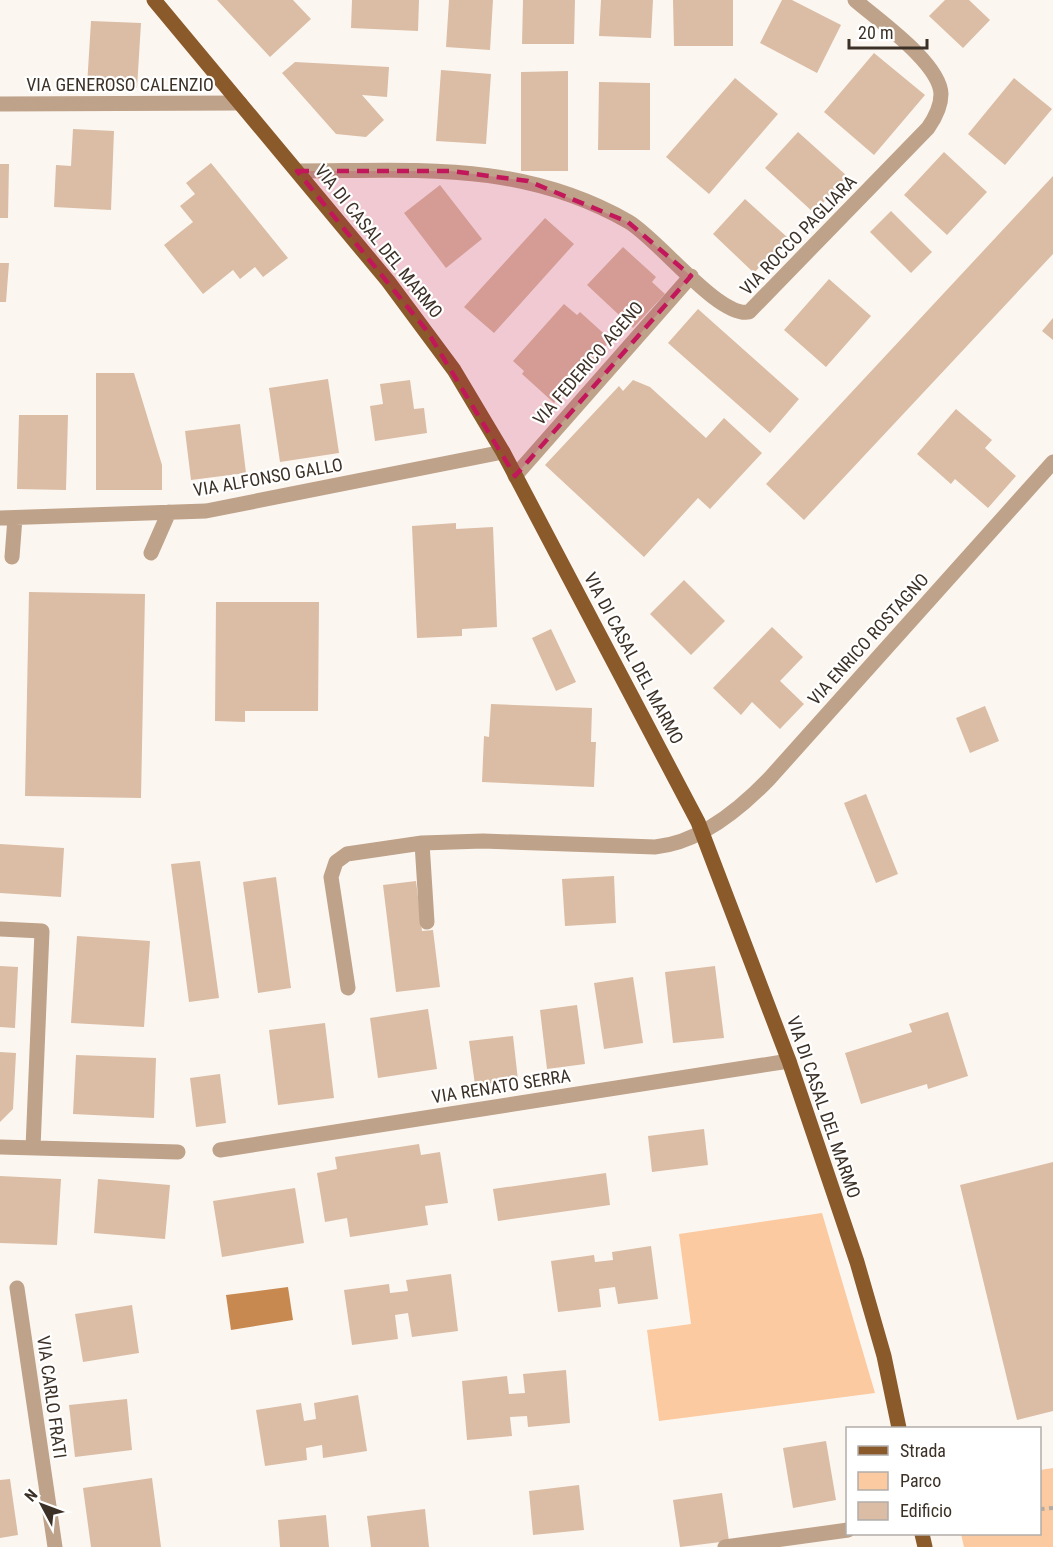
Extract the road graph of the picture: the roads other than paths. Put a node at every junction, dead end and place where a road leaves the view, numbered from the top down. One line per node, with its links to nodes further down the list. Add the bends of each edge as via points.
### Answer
1 (154, 0): 3 (main road, VIA DI CASAL DEL MARMO)
2 (855, 0): 6 (street, VIA ROCCO PAGLIARA, via 930,68 941,94 934,119 752,311 728,309)
3 (240, 103): 4 (street, VIA GENEROSO CALENZIO); 5 (main road, VIA DI CASAL DEL MARMO)
4 (0, 104)
5 (297, 171): 6 (street, VIA ROCCO PAGLIARA, via 451,171 528,181 628,222); 7 (main road, VIA DI CASAL DEL MARMO, via 427,331)
6 (691, 276): 9 (street, VIA FEDERICO AGENO)
7 (503, 452): 9 (main road, VIA DI CASAL DEL MARMO); 10 (street, VIA ALFONSO GALLO, via 206,511)
8 (1053, 462): 14 (street, VIA ENRICO ROSTAGNO, via 769,778 742,806)
9 (515, 476): 14 (main road, VIA DI CASAL DEL MARMO)
10 (169, 512): 11 (street, VIA ALFONSO GALLO); 12 (street)
11 (8, 518): 13 (street)
12 (150, 553)
13 (12, 557)
14 (702, 831): 15 (street, VIA ENRICO ROSTAGNO, via 668,846 655,847 483,841); 19 (main road, VIA DI CASAL DEL MARMO)
15 (422, 843): 16 (street); 18 (street, VIA ENRICO ROSTAGNO, via 347,854 336,862 331,877)
16 (428, 922)
17 (0, 929): 21 (street, via 42,931)
18 (348, 988)
19 (789, 1061): 22 (street, VIA RENATO SERRA); 25 (main road, VIA DI CASAL DEL MARMO, via 857,1262 884,1356)
20 (0, 1147): 21 (street)
21 (33, 1148): 23 (street)
22 (220, 1150)
23 (178, 1152)
24 (17, 1288): 27 (street, VIA CARLO FRATI)
25 (899, 1427)
26 (846, 1530): 28 (street)
27 (55, 1547)
28 (725, 1547)

